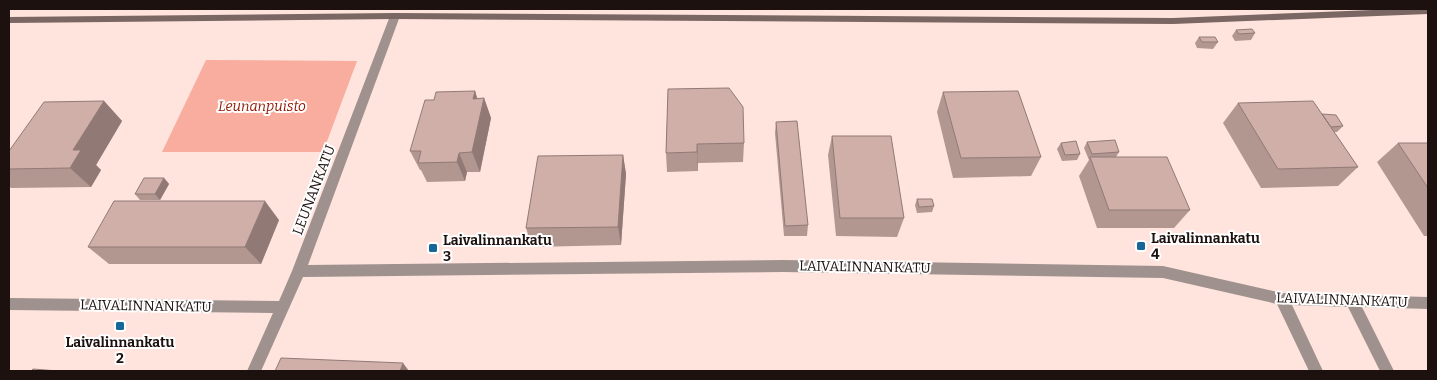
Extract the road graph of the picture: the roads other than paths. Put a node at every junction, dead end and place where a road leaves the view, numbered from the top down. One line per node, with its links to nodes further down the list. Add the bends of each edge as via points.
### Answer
1 (1128, 9): 5 (main road)
2 (1428, 11): 5 (main road)
3 (395, 16): 4 (main road); 5 (main road); 6 (street, LEUNANKATU)
4 (9, 20)
5 (1135, 21)
6 (299, 271): 7 (street, LAIVALINNANKATU, via 783,266 1163,272); 11 (street, LEUNANKATU)
7 (1282, 299): 8 (street, LAIVALINNANKATU); 13 (street)
8 (1352, 301): 9 (street, LAIVALINNANKATU); 14 (street)
9 (1428, 303)
10 (9, 304): 11 (street, LAIVALINNANKATU)
11 (283, 307): 12 (street, LEUNANKATU)
12 (254, 371)
13 (1316, 371)
14 (1387, 371)

